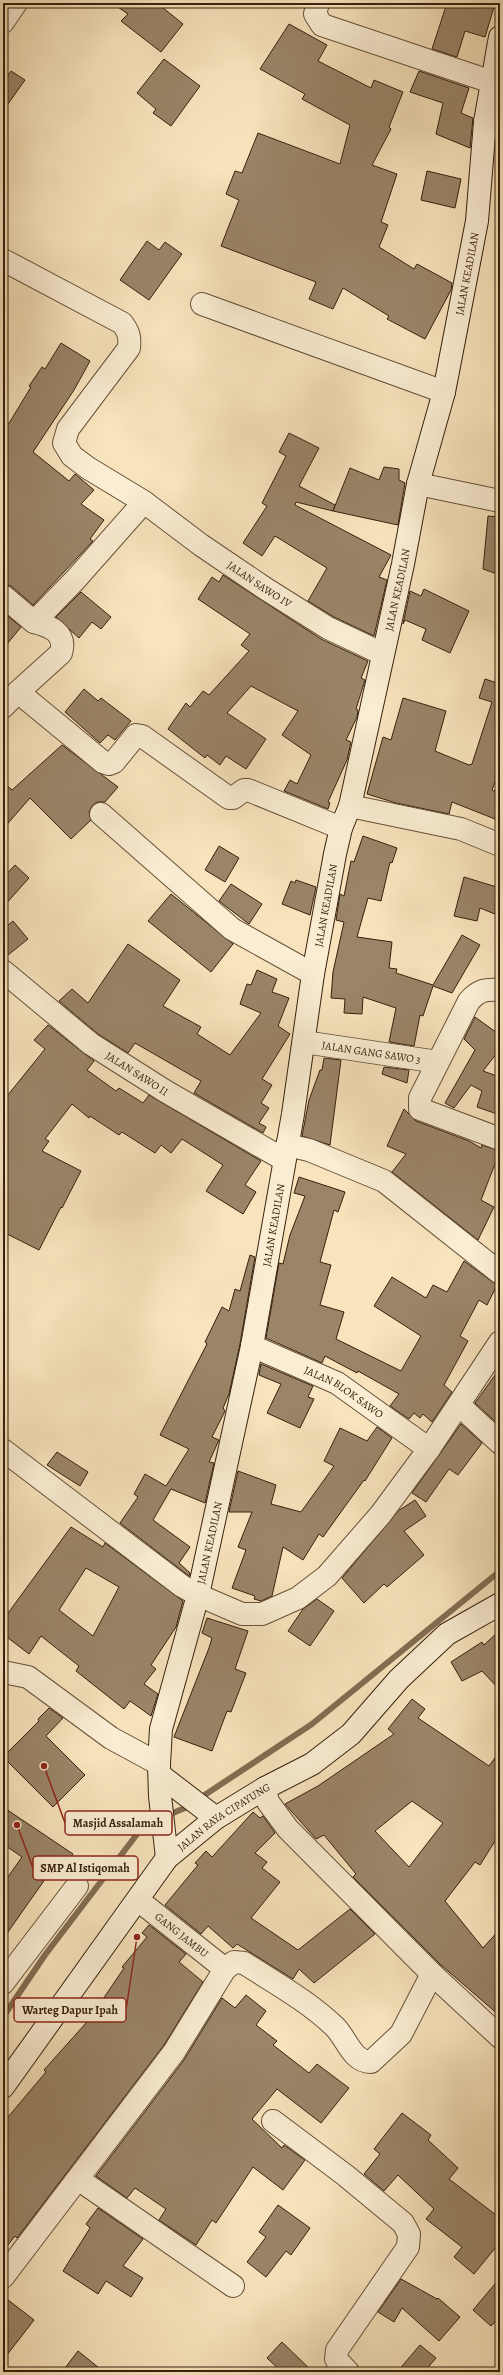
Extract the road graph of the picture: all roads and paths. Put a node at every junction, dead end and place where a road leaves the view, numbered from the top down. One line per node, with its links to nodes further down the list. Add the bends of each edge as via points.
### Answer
1 (16, 3): 3 (street)
2 (318, 3): 5 (street, via 315,14 322,25)
3 (3, 22)
4 (500, 37): 5 (street, JALAN KEADILAN)
5 (492, 82): 6 (street, JALAN KEADILAN)
6 (492, 125): 9 (street, JALAN KEADILAN, via 477,221)
7 (3, 260): 12 (street, JALAN SAWO IV, via 122,323 128,331 129,348 68,429 64,443 72,456)
8 (202, 304): 9 (street)
9 (444, 392): 10 (street, JALAN KEADILAN)
10 (418, 484): 11 (street); 15 (street, JALAN KEADILAN)
11 (500, 501)
12 (144, 502): 14 (street); 15 (street, JALAN SAWO IV, via 201,545 322,624)
13 (3, 596): 14 (street)
14 (34, 622): 16 (street, via 51,626 60,637 63,647 61,653)
15 (383, 654): 17 (street, JALAN KEADILAN)
16 (10, 699): 19 (street, via 103,762 114,762 136,735 142,736 229,798 248,790)
17 (350, 806): 19 (street, JALAN KEADILAN); 20 (street, via 461,829)
18 (101, 814): 22 (street, via 232,929)
19 (341, 828): 22 (street, JALAN KEADILAN)
20 (500, 845)
21 (3, 970): 27 (street, JALAN SAWO II, via 91,1044 165,1091)
22 (313, 974): 24 (street, JALAN KEADILAN)
23 (500, 990): 25 (street, via 484,989 477,992 469,1001)
24 (304, 1042): 25 (street, JALAN GANG SAWO 3); 27 (street, JALAN KEADILAN)
25 (438, 1062): 26 (street, via 420,1098 420,1109)
26 (500, 1139)
27 (285, 1152): 28 (street, JALAN SAWO II, via 309,1150 384,1181); 30 (street, JALAN KEADILAN)
28 (500, 1273)
29 (500, 1342): 31 (street)
30 (252, 1346): 33 (street, JALAN BLOK SAWO, via 337,1383); 35 (street, JALAN KEADILAN)
31 (459, 1405): 32 (street); 33 (street)
32 (500, 1442)
33 (429, 1449): 35 (street, via 381,1514 327,1576 298,1598 262,1614 242,1614)
34 (3, 1450): 35 (street, via 182,1586)
35 (198, 1595): 38 (street, JALAN KEADILAN, via 162,1729)
36 (500, 1604): 39 (street, JALAN RAYA CIPAYUNG, via 447,1634 399,1679 351,1734 312,1764)
37 (3, 1672): 38 (street, via 28,1677)
38 (164, 1781): 40 (street); 41 (street, JALAN KEADILAN, via 163,1831)
39 (265, 1788): 40 (street, JALAN RAYA CIPAYUNG); 45 (street, via 268,1802 288,1829)
40 (209, 1812): 41 (street, JALAN RAYA CIPAYUNG)
41 (168, 1858): 43 (street, JALAN RAYA CIPAYUNG)
42 (77, 1886): 46 (street)
43 (138, 1900): 44 (street, GANG JAMBU); 48 (street, JALAN RAYA CIPAYUNG)
44 (225, 1969): 45 (street, via 234,1962 244,1963 318,2012 336,2029 356,2058 364,2062 374,2059 401,2034); 50 (street, via 174,2052)
45 (432, 1974): 47 (street)
46 (3, 1983)
47 (500, 2037)
48 (3, 2087)
49 (273, 2121): 53 (street, via 403,2223 409,2234 408,2247 337,2350 336,2359)
50 (78, 2179): 51 (street); 52 (street)
51 (3, 2277)
52 (232, 2286)
53 (348, 2372)

